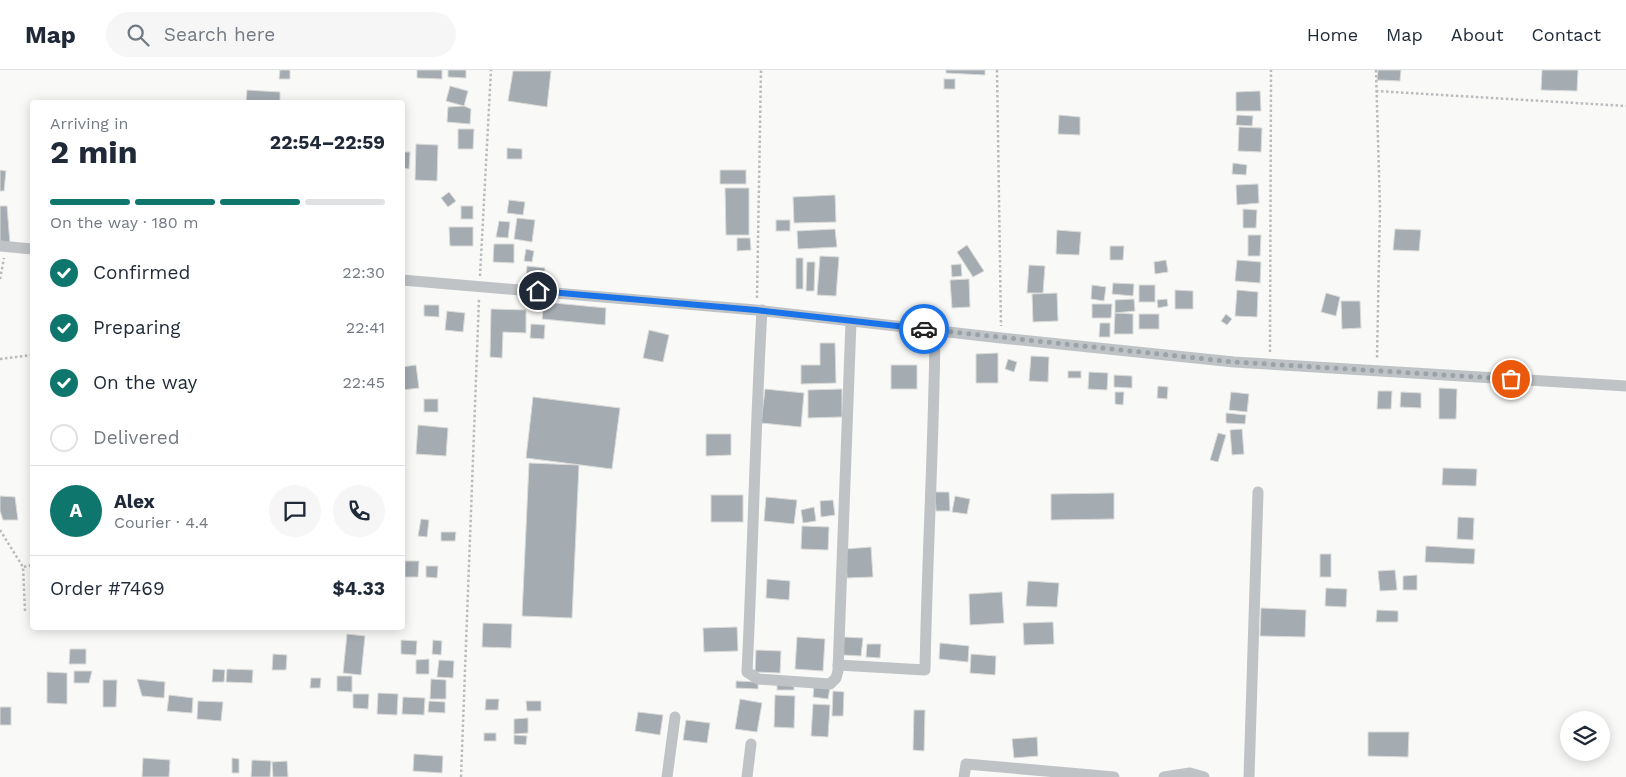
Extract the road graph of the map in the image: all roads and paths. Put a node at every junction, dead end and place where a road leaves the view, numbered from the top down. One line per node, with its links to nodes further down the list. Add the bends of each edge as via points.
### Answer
1 (490, 70): 12 (path)
2 (760, 70): 13 (path)
3 (997, 70): 16 (path)
4 (1271, 70): 19 (path)
5 (1376, 70): 6 (path)
6 (1376, 90): 7 (path); 20 (path, via 1380,208)
7 (1626, 106)
8 (4, 246): 9 (street); 10 (path)
9 (30, 249)
10 (0, 279)
11 (405, 280): 12 (street)
12 (479, 286): 13 (street); 31 (path)
13 (759, 310): 14 (street); 27 (street, via 747,672 758,679 830,684 836,678)
14 (851, 321): 15 (street); 27 (street)
15 (935, 331): 16 (street); 27 (street, via 925,670)
16 (1001, 338): 19 (street)
17 (30, 355): 18 (path)
18 (0, 359)
19 (1270, 364): 20 (street)
20 (1377, 371): 21 (street)
21 (1626, 386)
22 (1258, 492): 38 (street)
23 (0, 530): 25 (path)
24 (30, 565): 25 (path)
25 (22, 566): 26 (path)
26 (25, 611)
27 (838, 665)
28 (675, 718): 32 (street)
29 (751, 744): 33 (street)
30 (1056, 774): 34 (street, via 966,764); 35 (street)
31 (461, 777)
32 (667, 777)
33 (748, 777)
34 (964, 777)
35 (1114, 777)
36 (1164, 777): 37 (street, via 1190,773)
37 (1204, 777)
38 (1249, 777)

